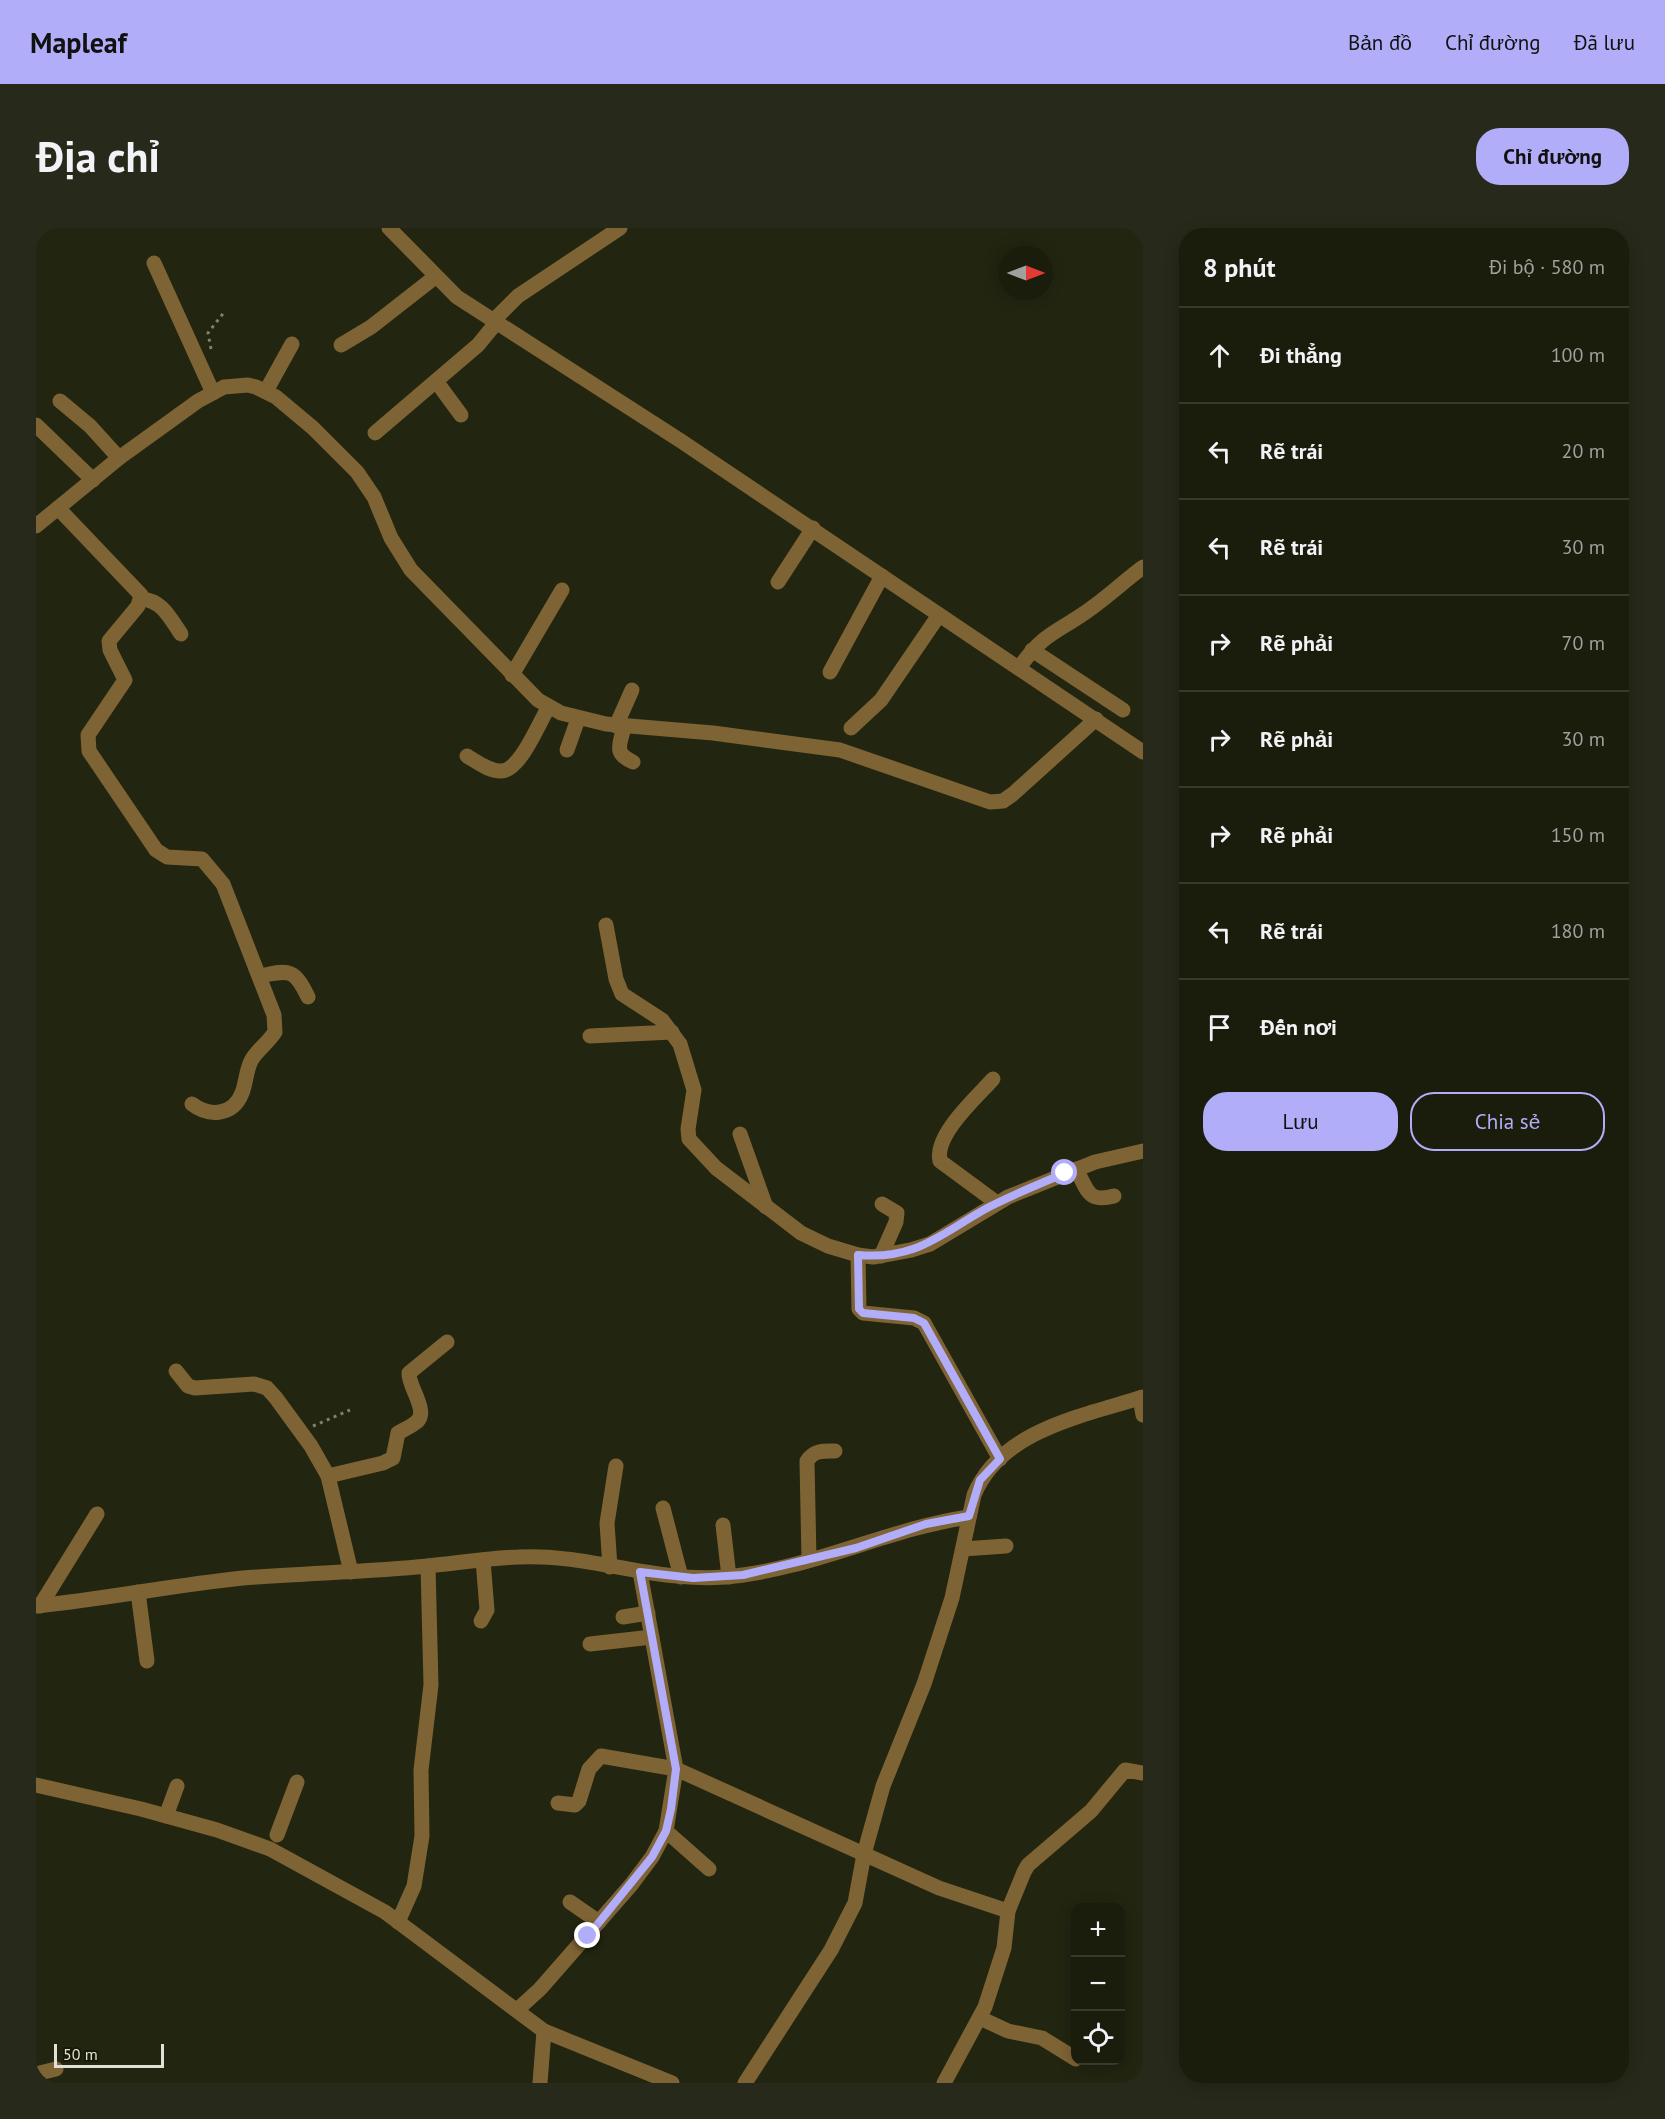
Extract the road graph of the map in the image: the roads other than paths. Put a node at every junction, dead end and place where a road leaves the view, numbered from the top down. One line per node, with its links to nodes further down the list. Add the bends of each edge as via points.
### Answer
1 (388, 228): 4 (street)
2 (620, 228): 5 (street, via 518,296)
3 (154, 262): 10 (street)
4 (435, 277): 5 (street); 7 (street, via 371,327)
5 (495, 322): 8 (street, via 484,339); 19 (street)
6 (292, 344): 9 (street)
7 (340, 345)
8 (436, 381): 12 (street); 14 (street)
9 (266, 391): 10 (street, via 248,385 224,387); 30 (street, via 313,428 357,472 411,570)
10 (213, 393): 15 (street)
11 (60, 401): 15 (street)
12 (461, 415)
13 (36, 425): 16 (street)
14 (375, 433)
15 (119, 458): 16 (street)
16 (93, 480): 17 (street)
17 (58, 508): 18 (street); 24 (street, via 140,592)
18 (36, 526)
19 (813, 528): 21 (street); 22 (street)
20 (1143, 567): 27 (street, via 1082,615 1048,634)
21 (882, 576): 25 (street); 29 (street)
22 (778, 582)
23 (562, 590): 30 (street)
24 (141, 599): 26 (street, via 162,607); 43 (street, via 110,641 110,650 124,680 88,735 89,751 156,850 167,857 202,859 212,868 223,884)
25 (939, 615): 28 (street); 37 (street, via 881,700)
26 (181, 634)
27 (1032, 650): 28 (street); 33 (street)
28 (1019, 668): 35 (street)
29 (830, 672)
30 (512, 675): 32 (street)
31 (632, 690): 36 (street)
32 (548, 708): 34 (street); 40 (street, via 518,762 509,768 490,768)
33 (1123, 710)
34 (578, 719): 36 (street); 38 (street)
35 (1096, 719): 36 (street, via 1013,794 997,802 840,750 724,734); 39 (street)
36 (620, 726): 41 (street, via 620,753)
37 (851, 728)
38 (567, 750)
39 (1143, 752)
40 (468, 756)
41 (633, 762)
42 (606, 925): 45 (street, via 622,994 662,1020)
43 (260, 976): 44 (street, via 291,973 298,977); 48 (street, via 274,1015 275,1032 252,1059 235,1104 217,1114)
44 (308, 997)
45 (672, 1032): 46 (street); 55 (street, via 680,1044 694,1090 689,1139 704,1158)
46 (590, 1036)
47 (993, 1079): 53 (street, via 942,1138 938,1151 940,1161)
48 (192, 1104)
49 (740, 1134): 55 (street)
50 (1143, 1151): 51 (street)
51 (1076, 1169): 52 (street, via 1092,1198); 53 (street)
52 (1114, 1196)
53 (997, 1203): 57 (street, via 930,1244)
54 (882, 1204): 57 (street, via 897,1213)
55 (766, 1207): 56 (street, via 801,1233)
56 (858, 1255): 57 (street); 63 (street, via 859,1309 863,1313 914,1318 924,1323)
57 (881, 1256)
58 (447, 1342): 65 (street, via 409,1373 408,1381 421,1415 417,1423 398,1433 393,1458 383,1464)
59 (176, 1371): 65 (street, via 188,1386 195,1388 254,1384 267,1388)
60 (1142, 1397): 61 (street); 63 (street, via 1043,1431)
61 (1143, 1415)
62 (835, 1451): 73 (street, via 821,1451 807,1461)
63 (1000, 1459): 68 (street, via 980,1480)
64 (616, 1466): 75 (street, via 607,1523)
65 (328, 1476): 76 (street)
66 (663, 1508): 78 (street)
67 (97, 1514): 81 (street)
68 (969, 1516): 71 (street); 73 (street, via 926,1524)
69 (723, 1525): 79 (street)
70 (1006, 1546): 71 (street)
71 (963, 1549): 97 (street, via 939,1642 883,1786)
72 (483, 1560): 74 (street); 75 (street, via 520,1556); 84 (street, via 488,1610)
73 (809, 1560): 79 (street)
74 (428, 1566): 76 (street); 101 (street, via 431,1685 421,1770 422,1836 414,1886)
75 (609, 1567): 77 (street)
76 (351, 1572): 80 (street, via 245,1578)
77 (640, 1572): 78 (street); 82 (street)
78 (681, 1577): 79 (street)
79 (729, 1577)
80 (138, 1592): 81 (street); 87 (street)
81 (38, 1606)
82 (648, 1614): 83 (street); 85 (street)
83 (623, 1617)
84 (481, 1621)
85 (652, 1637): 86 (street); 88 (street)
86 (590, 1644)
87 (147, 1661)
88 (676, 1769): 93 (street, via 601,1756 589,1769 579,1801 575,1805); 95 (street); 97 (street)
89 (1143, 1773): 100 (street, via 1125,1770 1080,1822 1028,1865)
90 (297, 1782): 96 (street)
91 (36, 1785): 94 (street)
92 (177, 1786): 94 (street)
93 (558, 1803)
94 (166, 1816): 96 (street)
95 (666, 1831): 98 (street); 102 (street, via 652,1857)
96 (273, 1843): 101 (street)
97 (864, 1854): 100 (street, via 939,1888); 111 (street, via 855,1903 831,1950)
98 (709, 1869)
99 (570, 1902): 102 (street)
100 (1008, 1911): 104 (street, via 1004,1948)
101 (398, 1922): 103 (street)
102 (599, 1922): 103 (street)
103 (517, 2010): 105 (street)
104 (980, 2018): 106 (street, via 1008,2031 1042,2038); 112 (street)
105 (544, 2031): 109 (street); 110 (street)
106 (1071, 2056)
107 (57, 2069): 108 (street)
108 (36, 2074)
109 (540, 2083)
110 (672, 2083)
111 (746, 2083)
112 (944, 2083)

